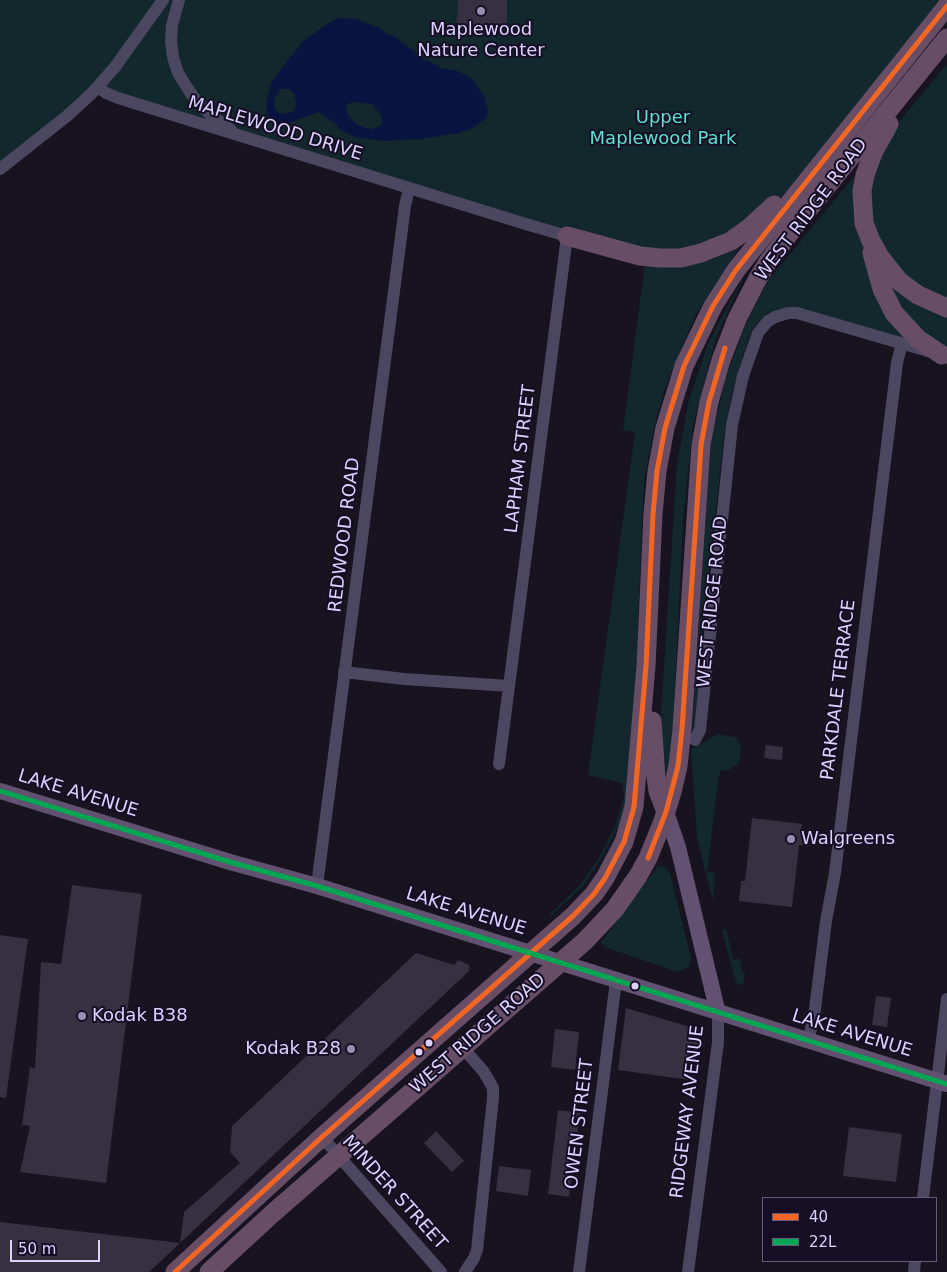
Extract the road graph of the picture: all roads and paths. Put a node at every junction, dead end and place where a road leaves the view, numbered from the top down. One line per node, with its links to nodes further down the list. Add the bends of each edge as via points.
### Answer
1 (163, 0): 5 (street)
2 (179, 0): 7 (street, via 171,41 178,73 203,108)
3 (947, 6): 6 (highway, WEST RIDGE ROAD)
4 (944, 42): 10 (highway, via 897,110 873,152 862,191); 20 (highway, WEST RIDGE ROAD, via 768,262 740,313 721,360 707,409 699,460)
5 (98, 87): 7 (street, MAPLEWOOD DRIVE, via 118,98); 8 (street)
6 (859, 115): 11 (highway, via 755,223 737,237 711,250 681,258 649,257); 15 (highway, WEST RIDGE ROAD, via 736,270 713,306 684,366 665,428 657,471)
7 (244, 138): 9 (street, MAPLEWOOD DRIVE)
8 (0, 169)
9 (409, 188): 11 (street, MAPLEWOOD DRIVE); 16 (street, REDWOOD ROAD)
10 (864, 223): 12 (highway, via 880,258 899,281 918,295); 14 (highway, via 879,283 894,313 913,334)
11 (567, 236): 17 (street, LAPHAM STREET)
12 (947, 308)
13 (902, 343): 14 (street); 18 (street, WEST RIDGE ROAD, via 802,314 784,314 768,321 758,332 734,413 700,730); 29 (street, PARKDALE TERRACE, via 835,873)
14 (945, 356)
15 (648, 622): 22 (highway, via 656,777); 24 (highway, WEST RIDGE ROAD, via 637,789 627,833 613,865 594,894)
16 (344, 672): 17 (street); 23 (street, REDWOOD ROAD)
17 (509, 686): 19 (street, LAPHAM STREET)
18 (695, 740): 20 (highway)
19 (499, 764)
20 (678, 766): 22 (highway, WEST RIDGE ROAD)
21 (0, 791): 23 (main road, LAKE AVENUE)
22 (666, 812): 25 (highway, WEST RIDGE ROAD, via 648,858 626,893 595,931); 28 (main road, RIDGEWAY AVENUE, via 678,847)
23 (316, 886): 24 (main road, LAKE AVENUE)
24 (531, 954): 25 (main road, LAKE AVENUE); 32 (highway, WEST RIDGE ROAD)
25 (560, 963): 26 (main road, LAKE AVENUE); 30 (highway, WEST RIDGE ROAD)
26 (616, 981): 28 (main road, LAKE AVENUE); 39 (street, OWEN STREET)
27 (947, 999): 31 (street)
28 (718, 1013): 29 (main road, LAKE AVENUE); 40 (street, RIDGEWAY AVENUE, via 718,1042)
29 (808, 1041): 31 (main road, LAKE AVENUE)
30 (463, 1048): 33 (highway, WEST RIDGE ROAD); 38 (street, via 484,1072 493,1088 494,1098 476,1250)
31 (942, 1082): 34 (street)
32 (322, 1137): 33 (street, MINDER STREET); 35 (highway, WEST RIDGE ROAD)
33 (338, 1156): 36 (highway, WEST RIDGE ROAD); 37 (street, MINDER STREET)
34 (923, 1197)
35 (175, 1272)
36 (209, 1272)
37 (441, 1272)
38 (465, 1272)
39 (579, 1272)
40 (688, 1272)

